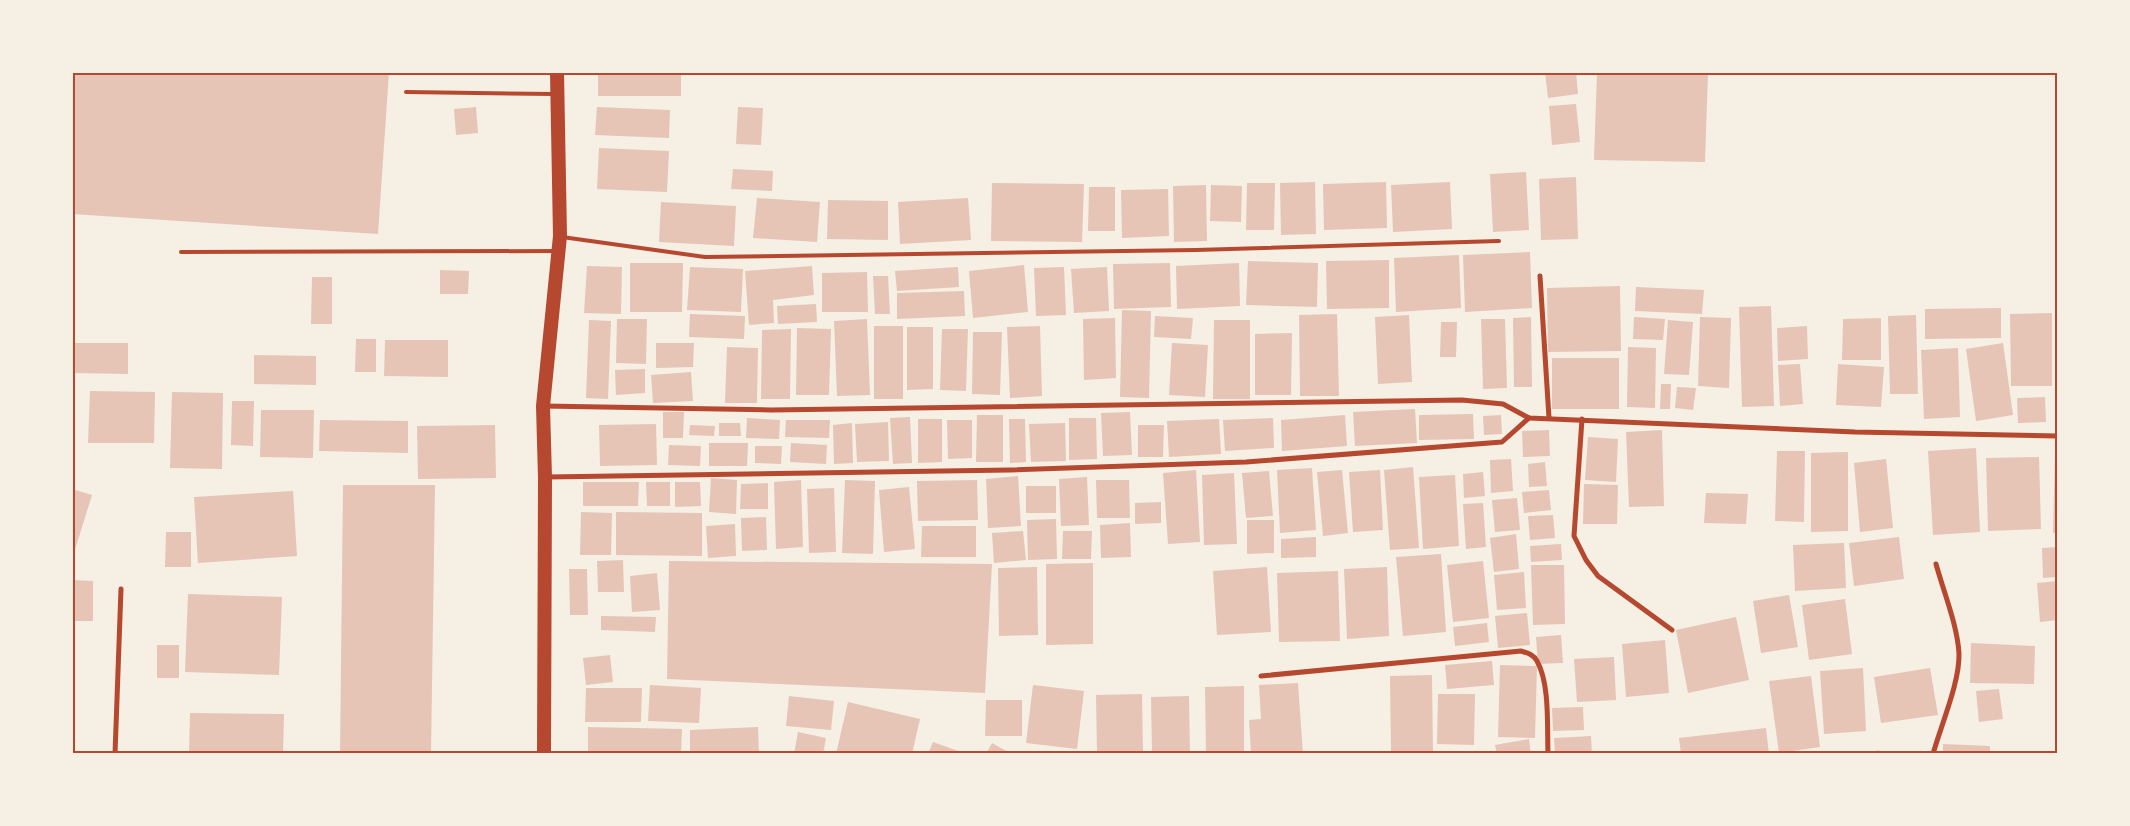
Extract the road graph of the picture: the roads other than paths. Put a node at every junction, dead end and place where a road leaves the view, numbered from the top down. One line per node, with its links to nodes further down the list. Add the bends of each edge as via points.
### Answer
1 (557, 72): 3 (highway)
2 (406, 92): 3 (lane)
3 (557, 94): 4 (highway)
4 (560, 236): 5 (lane, via 705,257); 7 (highway)
5 (1499, 242)
6 (181, 252): 7 (lane)
7 (558, 252): 9 (highway)
8 (1540, 276): 11 (street)
9 (543, 406): 10 (street, via 772,410 1462,400 1503,404); 14 (highway)
10 (1529, 418): 11 (street); 14 (street, via 1502,442 1246,462 1000,471)
11 (1549, 418): 12 (street)
12 (1582, 419): 13 (street, via 1855,432); 17 (street, via 1574,536 1598,576)
13 (2058, 436)
14 (544, 478): 20 (highway)
15 (1936, 564): 22 (street, via 1959,654 1956,678)
16 (121, 590): 19 (street)
17 (1672, 630)
18 (1261, 676): 21 (street, via 1521,651 1531,654 1537,661 1545,682)
19 (115, 754)
20 (544, 754)
21 (1548, 754)
22 (1933, 754)

